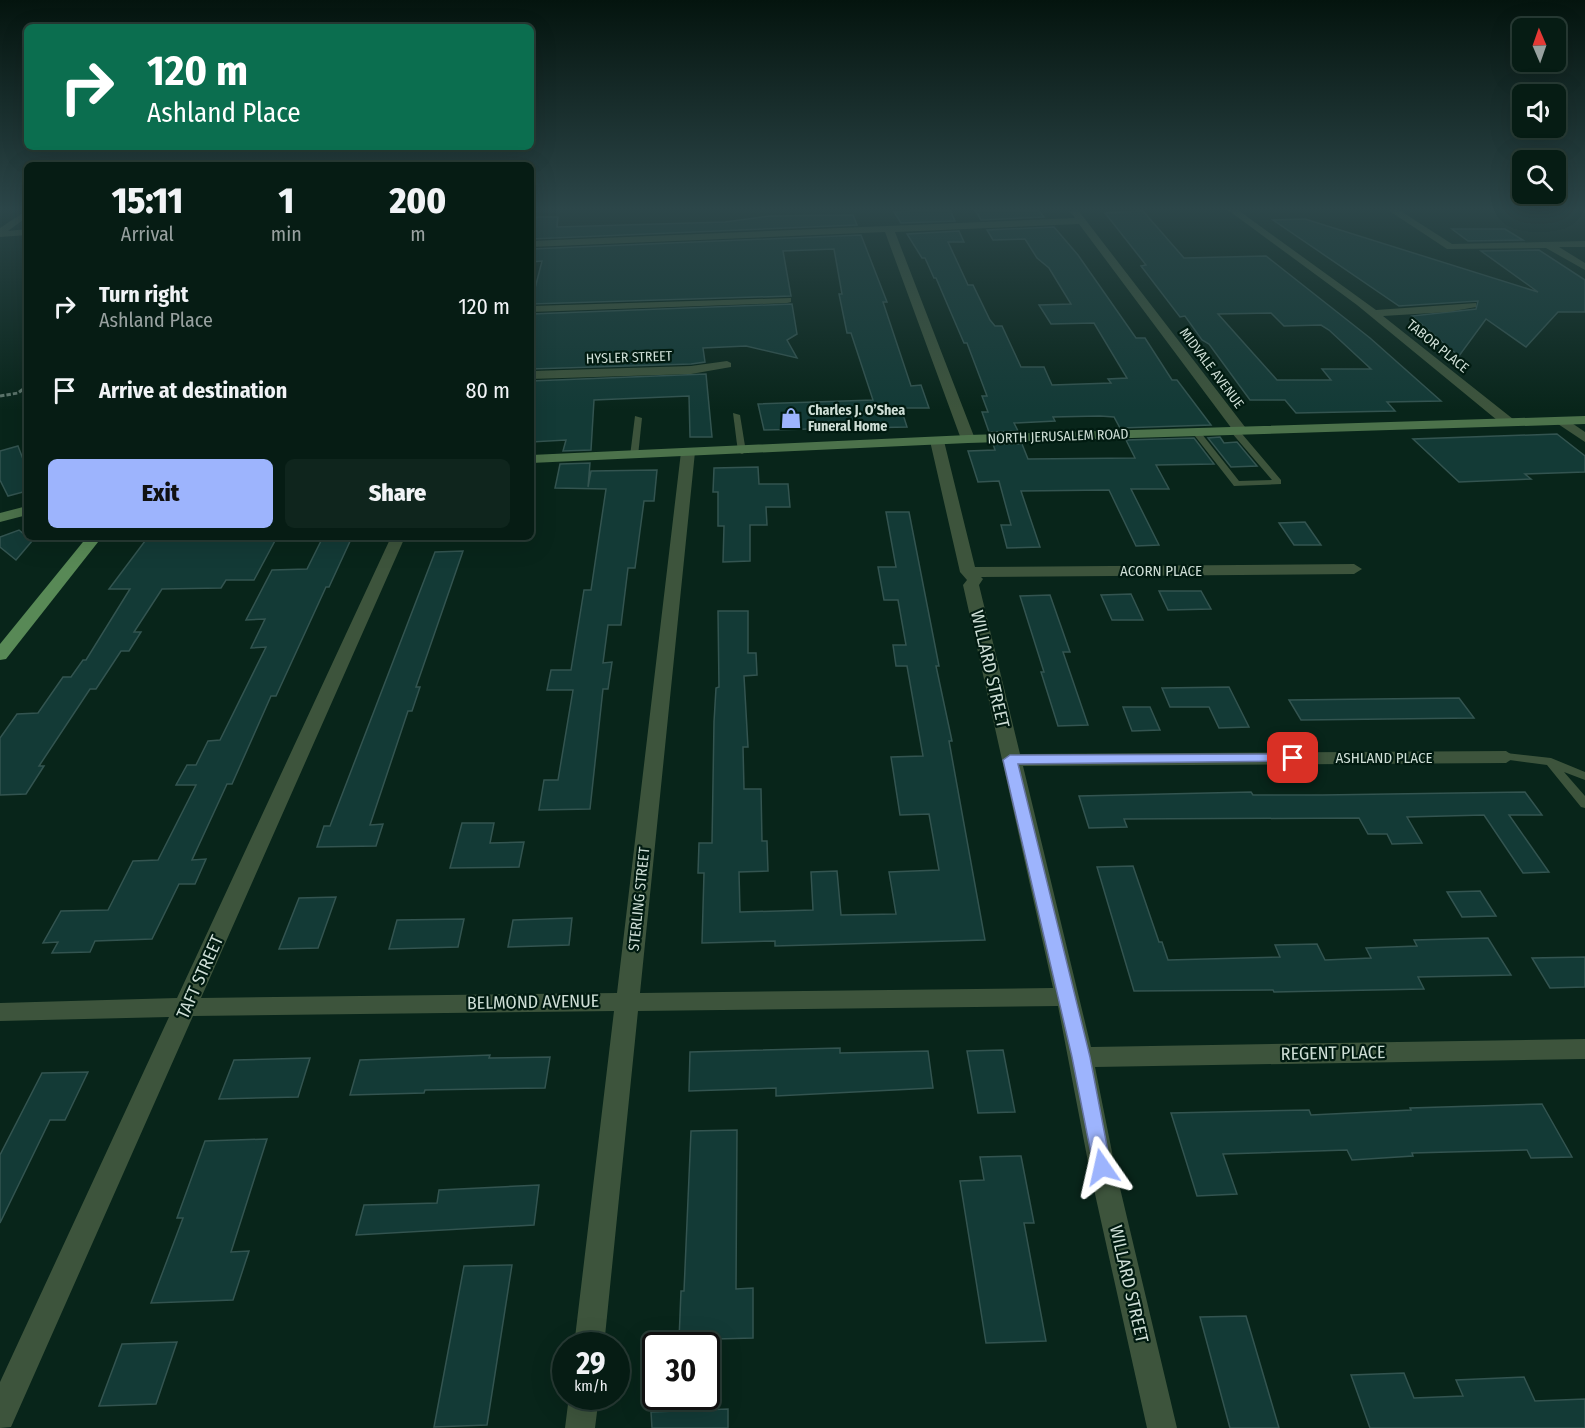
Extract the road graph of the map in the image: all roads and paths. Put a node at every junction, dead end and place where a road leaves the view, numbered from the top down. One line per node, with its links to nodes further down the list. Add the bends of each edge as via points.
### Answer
1 (907, 277): 20 (street)
2 (1123, 277): 17 (street, MIDVALE AVENUE)
3 (1324, 277): 7 (street, TABOR PLACE)
4 (787, 300): 6 (street)
5 (1472, 305): 7 (street)
6 (534, 309)
7 (1373, 313): 16 (street, TABOR PLACE)
8 (727, 365): 9 (street, HYSLER STREET, via 691,370)
9 (534, 375)
10 (24, 388): 11 (path)
11 (0, 396)
12 (736, 415): 22 (lane)
13 (638, 418): 24 (lane)
14 (1585, 420): 15 (main road, NORTH JERUSALEM ROAD)
15 (1563, 421): 16 (main road, NORTH JERUSALEM ROAD); 19 (street)
16 (1508, 422): 17 (main road, NORTH JERUSALEM ROAD)
17 (1237, 430): 18 (main road, NORTH JERUSALEM ROAD); 18 (lane, via 1278,482 1237,484)
18 (1195, 431): 20 (main road, NORTH JERUSALEM ROAD)
19 (1585, 438)
20 (968, 439): 21 (main road, NORTH JERUSALEM ROAD)
21 (937, 441): 22 (main road, NORTH JERUSALEM ROAD); 31 (street, WILLARD STREET)
22 (741, 451): 23 (main road, NORTH JERUSALEM ROAD)
23 (688, 452): 24 (main road, NORTH JERUSALEM ROAD); 39 (street, STERLING STREET)
24 (634, 456): 25 (main road, NORTH JERUSALEM ROAD)
25 (534, 459)
26 (24, 511): 27 (main road)
27 (0, 518)
28 (93, 540): 32 (main road)
29 (397, 540): 40 (street, TAFT STREET)
30 (1353, 569): 31 (street, ACORN PLACE)
31 (968, 572): 34 (street, WILLARD STREET, via 975,579 971,585)
32 (0, 655)
33 (1506, 757): 34 (street, ASHLAND PLACE); 35 (lane)
34 (1010, 760): 38 (street, WILLARD STREET)
35 (1551, 762): 36 (lane); 37 (lane)
36 (1585, 776)
37 (1585, 804)
38 (1066, 997): 39 (street, BELMOND AVENUE); 43 (street, WILLARD STREET)
39 (627, 1001): 40 (street, BELMOND AVENUE); 44 (street, STERLING STREET)
40 (187, 1007): 41 (street, BELMOND AVENUE); 46 (street, TAFT STREET)
41 (0, 1012)
42 (1585, 1049): 43 (street, REGENT PLACE)
43 (1081, 1057): 48 (street, WILLARD STREET)
44 (591, 1332)
45 (582, 1410): 47 (street)
46 (0, 1416)
47 (580, 1428)
48 (1162, 1428)

